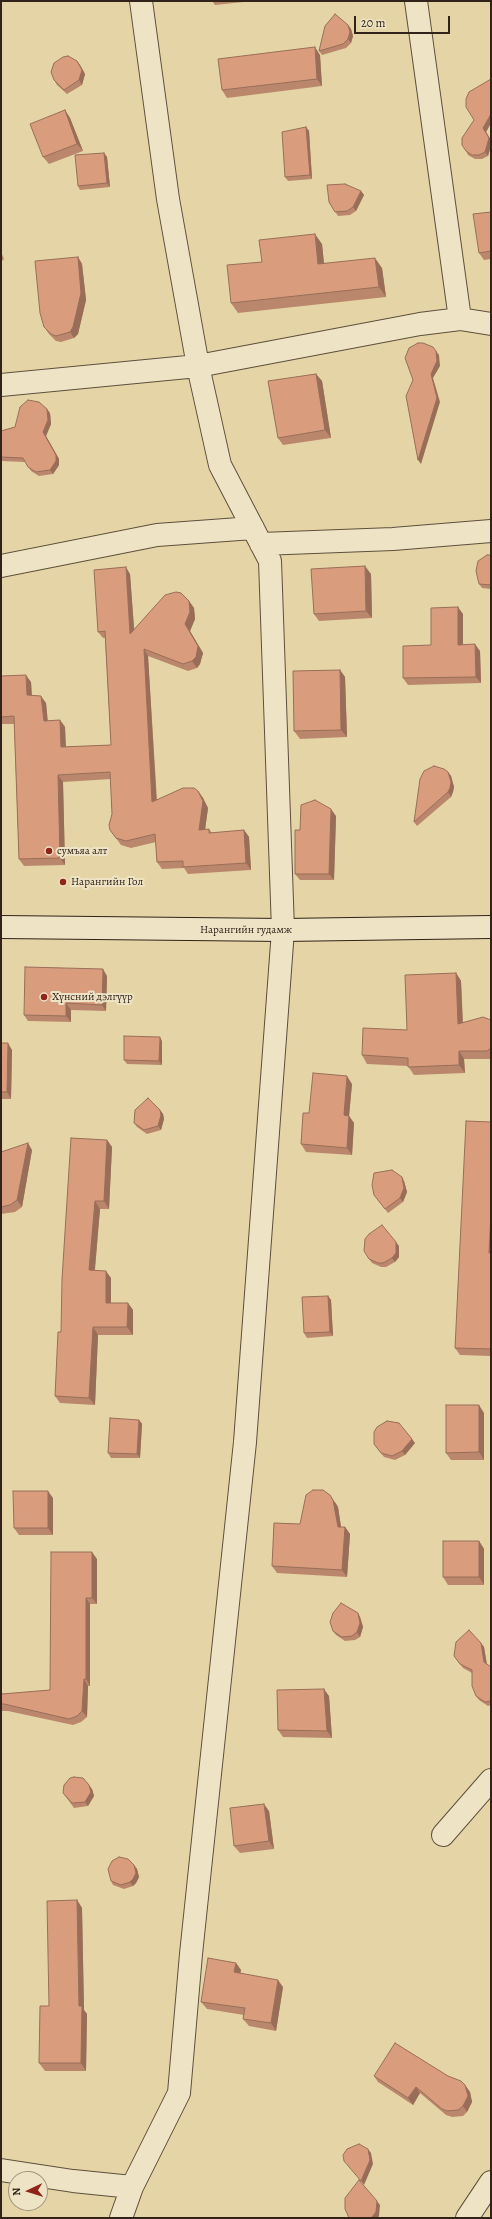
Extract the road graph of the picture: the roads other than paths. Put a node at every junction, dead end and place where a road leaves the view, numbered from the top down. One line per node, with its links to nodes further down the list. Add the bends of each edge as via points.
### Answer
1 (141, 1): 5 (street, via 168,199)
2 (416, 1): 3 (street)
3 (460, 319): 4 (street); 5 (street, via 420,324)
4 (491, 324)
5 (198, 366): 6 (street); 8 (street, via 220,464)
6 (1, 385)
7 (491, 532): 8 (street, via 393,539)
8 (257, 536): 9 (street, via 156,535); 12 (street, via 270,561)
9 (1, 566)
10 (491, 926): 12 (street, Нарангийн гудамж)
11 (1, 927): 12 (street, Нарангийн гудамж)
12 (283, 930): 17 (street, via 245,1442 191,1954 179,2092)
13 (491, 1780): 14 (street)
14 (443, 1836)
15 (1, 2170): 17 (street)
16 (491, 2182): 19 (street)
17 (132, 2187): 18 (street)
18 (121, 2218)
19 (467, 2218)

